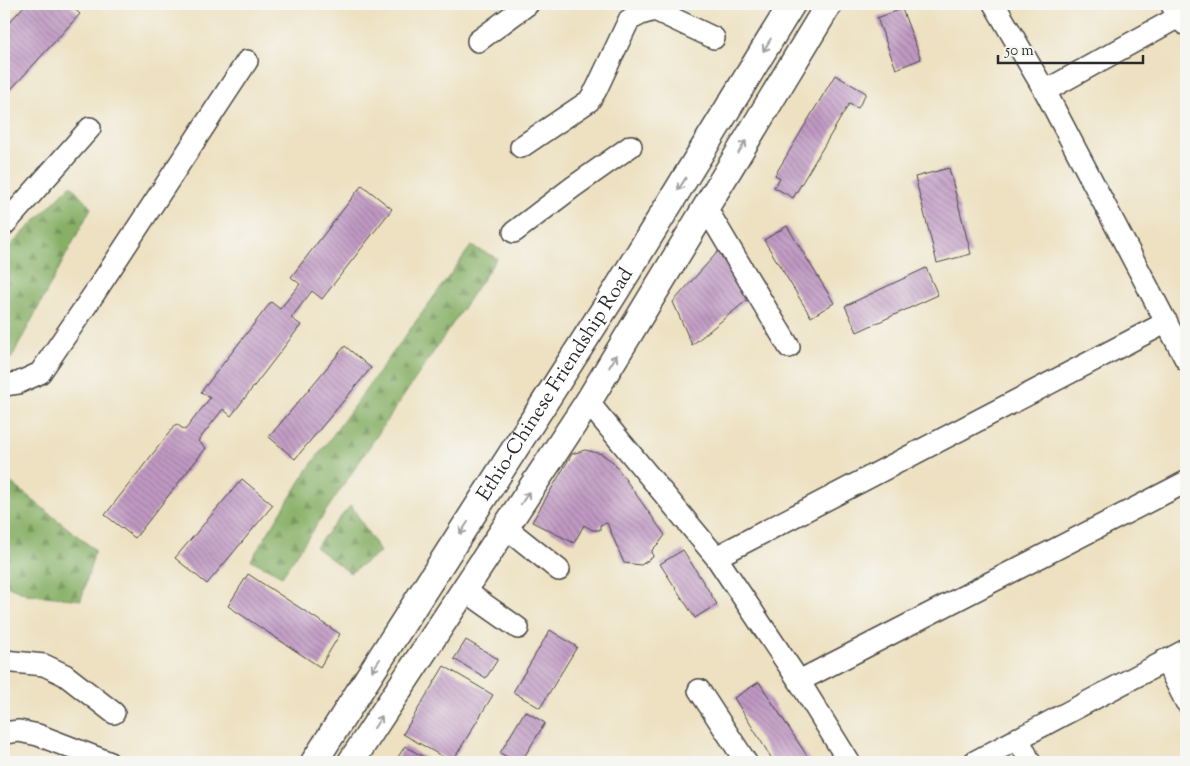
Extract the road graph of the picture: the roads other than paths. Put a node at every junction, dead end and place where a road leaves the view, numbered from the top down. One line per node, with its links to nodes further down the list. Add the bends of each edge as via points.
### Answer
1 (528, 4): 7 (street)
2 (792, 4): 37 (main road, Ethio-Chinese Friendship Road, one-way to 37, via 614,294)
3 (830, 4): 13 (main road, Ethio-Chinese Friendship Road, one-way to 3)
4 (994, 4): 9 (street)
5 (1181, 14): 9 (street)
6 (714, 38): 11 (street, via 655,10 629,20 589,101)
7 (478, 41)
8 (247, 61): 19 (street, via 40,373 18,383)
9 (1045, 91): 16 (street)
10 (90, 128): 14 (street)
11 (521, 146)
12 (631, 146): 15 (street)
13 (706, 208): 17 (street); 20 (main road, Ethio-Chinese Friendship Road, one-way to 13)
14 (4, 225)
15 (514, 232)
16 (1167, 322): 18 (street); 23 (street)
17 (789, 347)
18 (1186, 360)
19 (4, 385)
20 (588, 402): 22 (main road, Ethio-Chinese Friendship Road, one-way to 20); 23 (street)
21 (1186, 482): 30 (street)
22 (505, 528): 24 (street); 25 (main road, Ethio-Chinese Friendship Road)
23 (716, 557): 30 (street)
24 (559, 570)
25 (464, 590): 26 (street); 38 (main road, Ethio-Chinese Friendship Road, one-way to 25)
26 (518, 628)
27 (1186, 650): 28 (street)
28 (1165, 660): 32 (street); 35 (street)
29 (4, 661): 33 (street, via 51,668)
30 (799, 680): 40 (street)
31 (699, 690): 39 (street)
32 (1186, 702)
33 (114, 713)
34 (4, 733): 36 (street, via 19,731 38,735)
35 (1018, 738): 41 (street); 42 (street)
36 (108, 762)
37 (314, 762)
38 (351, 762)
39 (746, 762)
40 (849, 762)
41 (974, 762)
42 (1030, 762)

